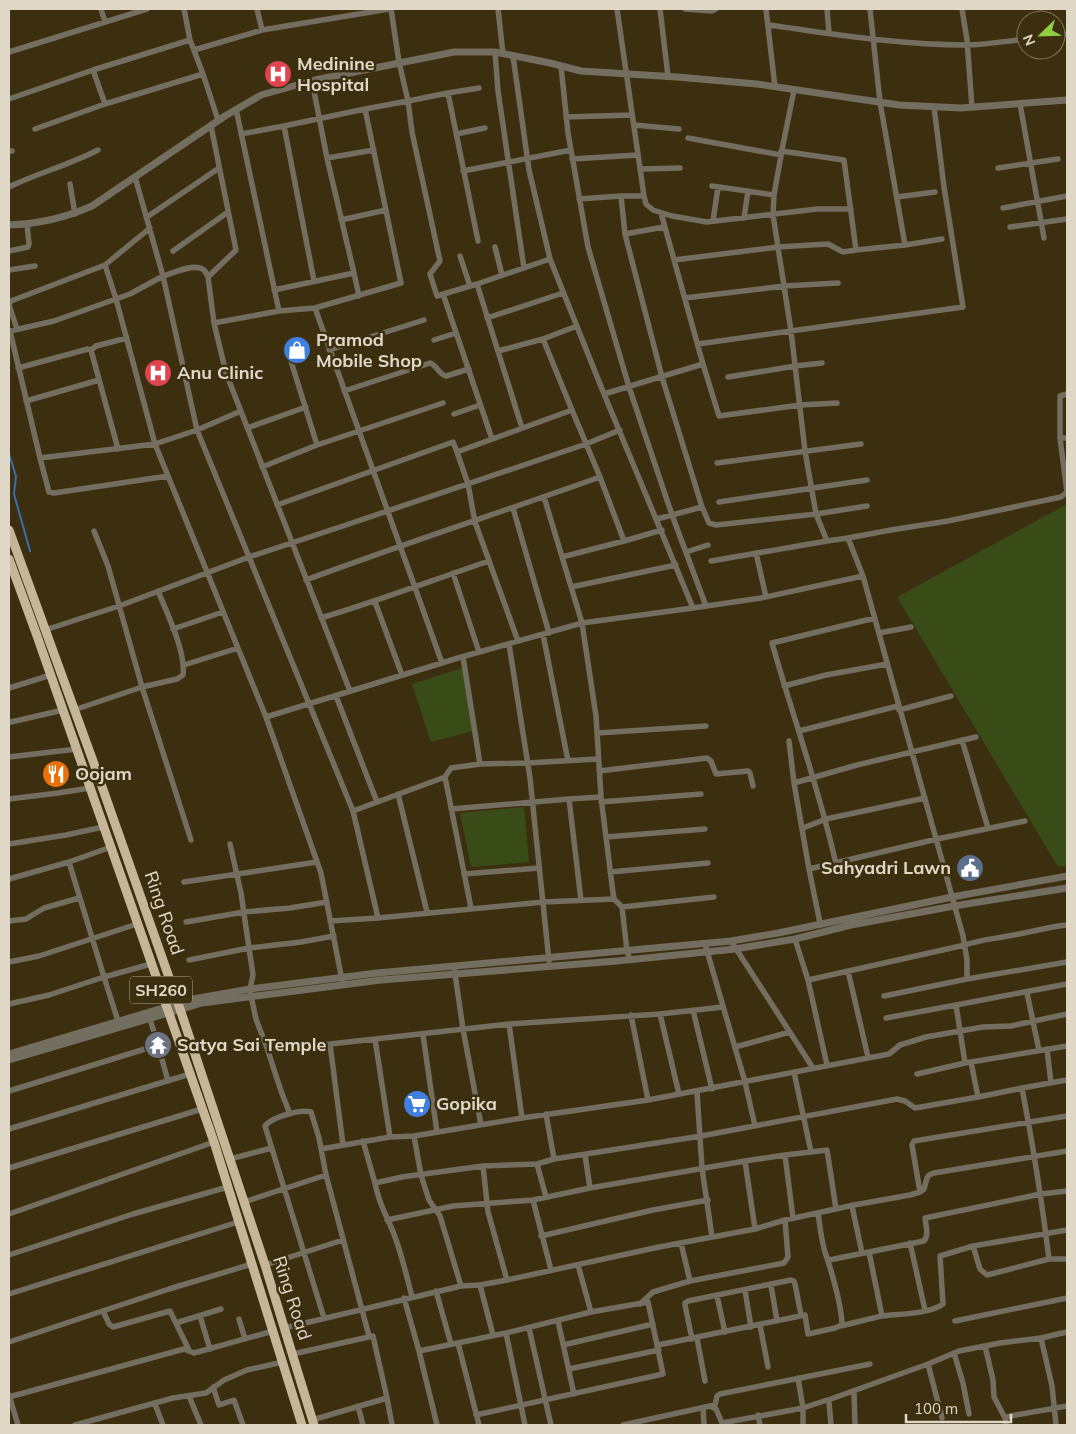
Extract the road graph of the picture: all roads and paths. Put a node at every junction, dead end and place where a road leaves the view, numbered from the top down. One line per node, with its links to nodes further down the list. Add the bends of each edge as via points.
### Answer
1 (101, 9): 15 (street)
2 (144, 9): 15 (street)
3 (184, 9): 20 (street)
4 (257, 9): 17 (street)
5 (390, 9): 17 (street); 28 (street)
6 (498, 9): 26 (street)
7 (617, 9): 32 (street)
8 (660, 9): 33 (street)
9 (685, 9): 10 (street)
10 (716, 9)
11 (766, 9): 16 (street)
12 (827, 9): 18 (street)
13 (870, 9): 21 (street)
14 (962, 9): 22 (street)
15 (105, 22): 24 (street)
16 (769, 26): 18 (street); 35 (street)
17 (262, 30): 23 (street)
18 (829, 33): 21 (street)
19 (1016, 39): 22 (street)
20 (190, 40): 23 (street); 30 (street)
21 (874, 40): 22 (street); 42 (street)
22 (967, 45): 46 (street)
23 (194, 50): 31 (street)
24 (9, 52)
25 (494, 52): 26 (street); 28 (street, via 454,52); 71 (street)
26 (503, 54): 27 (street)
27 (513, 56): 29 (street); 68 (street)
28 (399, 62): 34 (street); 41 (street)
29 (561, 66): 32 (street, via 581,72); 50 (street)
30 (93, 70): 39 (street); 43 (street)
31 (204, 74): 43 (street); 52 (street)
32 (626, 74): 33 (street); 49 (street)
33 (668, 76): 35 (street)
34 (312, 81): 47 (street, via 261,95); 51 (street)
35 (775, 87): 37 (street)
36 (479, 88): 38 (street)
37 (794, 90): 42 (street); 65 (street)
38 (448, 93): 41 (street); 60 (street)
39 (9, 99)
40 (1067, 100): 44 (street)
41 (408, 101): 48 (street); 136 (street, via 440,261 430,274 437,296)
42 (880, 102): 45 (street); 87 (street)
43 (105, 104): 57 (street)
44 (1020, 104): 46 (street); 72 (street)
45 (934, 107): 46 (street); 147 (street, via 963,307)
46 (972, 107)
47 (236, 109): 52 (street); 59 (street)
48 (365, 109): 51 (street); 63 (street)
49 (632, 115): 50 (street); 53 (street)
50 (566, 117): 64 (street)
51 (319, 118): 55 (street); 67 (street)
52 (218, 120): 54 (street)
53 (634, 125): 58 (street); 66 (street)
54 (211, 126): 73 (street); 78 (street)
55 (284, 126): 59 (street); 129 (street)
56 (485, 128): 60 (street)
57 (36, 129)
58 (679, 129)
59 (241, 134): 134 (street)
60 (456, 134): 77 (street)
61 (688, 138): 65 (street)
62 (98, 150): 80 (street)
63 (374, 150): 67 (street); 91 (street)
64 (571, 150): 68 (street); 70 (street)
65 (781, 153): 85 (street); 92 (street, via 844,160)
66 (638, 155): 70 (street); 76 (street)
67 (327, 158): 100 (street)
68 (528, 159): 71 (street); 119 (street)
69 (1058, 159): 72 (street)
70 (572, 160): 88 (street)
71 (508, 162): 77 (street); 123 (street)
72 (1030, 163): 75 (street); 89 (street)
73 (220, 168): 93 (street); 97 (street)
74 (680, 168): 76 (street)
75 (998, 168)
76 (640, 170): 84 (street)
77 (463, 171): 111 (street)
78 (135, 178): 95 (street); 97 (street)
79 (70, 184): 95 (street)
80 (9, 187)
81 (748, 191): 85 (street); 98 (street); 101 (street, via 715,186)
82 (935, 192): 87 (street)
83 (621, 196): 84 (street); 88 (street); 108 (street)
84 (644, 196): 94 (street, via 649,207)
85 (774, 196): 96 (street)
86 (1067, 196): 89 (street)
87 (897, 197): 112 (street)
88 (579, 199): 166 (street, via 588,247)
89 (1037, 202): 90 (street); 102 (street)
90 (1003, 208)
91 (386, 210): 100 (street); 137 (street, via 401,283)
92 (851, 210): 96 (street, via 817,209); 115 (street)
93 (228, 212): 117 (street); 128 (street, via 236,250)
94 (662, 212): 101 (street); 105 (street)
95 (75, 214): 103 (street)
96 (773, 215): 98 (street); 114 (street)
97 (147, 217): 107 (street)
98 (744, 218): 101 (street)
99 (1067, 219): 102 (street)
100 (341, 220): 125 (street)
101 (713, 221)
102 (1041, 223): 106 (street); 109 (street)
103 (27, 224): 104 (street); 116 (street, via 30,244)
104 (9, 225)
105 (664, 227): 108 (street); 120 (street)
106 (1010, 227)
107 (150, 228): 121 (street); 127 (street)
108 (626, 234): 163 (street)
109 (1044, 238)
110 (942, 239): 112 (street)
111 (478, 241)
112 (906, 245): 115 (street)
113 (495, 247): 126 (street)
114 (778, 247): 115 (street, via 828,244 840,252); 120 (street); 133 (street)
115 (856, 250)
116 (9, 251)
117 (172, 251)
118 (460, 256): 132 (street)
119 (550, 259): 123 (street); 135 (street)
120 (674, 260): 138 (street)
121 (105, 265): 139 (street); 146 (street, via 10,300)
122 (36, 266): 124 (street)
123 (524, 268): 126 (street)
124 (9, 270)
125 (354, 273): 129 (street); 137 (street)
126 (502, 275): 131 (street)
127 (163, 276): 128 (street, via 200,267); 139 (street); 181 (street)
128 (208, 277): 144 (street)
129 (314, 281): 134 (street)
130 (838, 283): 133 (street)
131 (477, 284): 132 (street); 142 (street)
132 (470, 286): 136 (street)
133 (784, 286): 138 (street); 147 (street)
134 (274, 290): 141 (street)
135 (563, 293): 142 (street); 145 (street)
136 (444, 294): 149 (street)
137 (359, 296): 140 (street)
138 (685, 298): 153 (street)
139 (116, 299): 146 (street, via 54,321); 150 (street)
140 (315, 308): 141 (street); 155 (street)
141 (279, 311): 144 (street)
142 (487, 318): 156 (street)
143 (424, 320): 155 (street)
144 (214, 323): 177 (street, via 226,373)
145 (577, 326): 151 (street); 168 (street)
146 (17, 329): 148 (street)
147 (791, 330): 153 (street); 160 (street)
148 (9, 331): 161 (street)
149 (456, 333): 152 (street); 162 (street)
150 (126, 338): 154 (street); 186 (street)
151 (543, 339): 156 (street); 176 (street)
152 (434, 340)
153 (698, 344): 159 (street)
154 (91, 350): 161 (street); 165 (street)
155 (329, 350): 167 (street)
156 (498, 351): 180 (street)
157 (290, 358): 175 (street)
158 (822, 363): 160 (street)
159 (704, 364): 163 (street); 174 (street, via 719,416)
160 (795, 366): 164 (street); 174 (street)
161 (18, 368): 170 (street)
162 (469, 369): 167 (street, via 446,376 426,363); 173 (street)
163 (662, 377): 166 (street); 206 (street)
164 (728, 377)
165 (99, 380): 170 (street); 190 (street)
166 (629, 387): 168 (street); 210 (street)
167 (344, 391): 183 (street)
168 (604, 394): 182 (street)
169 (1067, 394): 184 (street, via 1060,396)
170 (26, 402): 193 (street)
171 (444, 403): 183 (street)
172 (837, 403): 174 (street)
173 (480, 405): 178 (street); 185 (street)
174 (800, 405): 191 (street)
175 (306, 407): 179 (street); 189 (street)
176 (572, 410): 180 (street); 187 (street)
177 (240, 411): 179 (street); 181 (street)
178 (454, 414)
179 (247, 428): 195 (street)
180 (522, 428): 185 (street)
181 (196, 430): 186 (street); 224 (street)
182 (620, 430): 187 (street); 211 (street)
183 (358, 432): 189 (street); 196 (street)
184 (1064, 438): 216 (street, via 1067,492 1061,497 948,522)
185 (492, 439): 192 (street)
186 (155, 444): 190 (street); 197 (street)
187 (586, 444): 198 (street); 200 (street)
188 (862, 444): 191 (street)
189 (316, 445): 195 (street)
190 (118, 449): 193 (street)
191 (805, 451): 194 (street); 201 (street)
192 (457, 452): 196 (street, via 453,442); 200 (street)
193 (40, 458): 197 (street, via 49,492 54,493)
194 (716, 463)
195 (262, 467): 204 (street)
196 (372, 470): 204 (street); 208 (street)
197 (168, 476): 230 (street)
198 (600, 478): 202 (street); 217 (street)
199 (867, 480): 201 (street)
200 (468, 484): 208 (street); 212 (street)
201 (813, 488): 203 (street); 209 (street)
202 (544, 498): 207 (street); 225 (street)
203 (719, 502)
204 (277, 505): 219 (street)
205 (867, 506): 209 (street)
206 (702, 507): 209 (street, via 709,523 716,525); 210 (street)
207 (513, 508): 212 (street); 249 (street)
208 (387, 511): 219 (street); 221 (street)
209 (816, 514): 218 (street)
210 (672, 515): 211 (street); 222 (street)
211 (657, 519): 214 (street)
212 (474, 522): 221 (street); 227 (street)
213 (9, 530): 247 (highway, Ring Road / SH260)
214 (662, 530): 217 (street); 229 (street)
215 (94, 532): 239 (street)
216 (848, 538): 218 (street); 232 (street)
217 (624, 540): 225 (street)
218 (827, 541): 223 (street)
219 (292, 544): 224 (street); 233 (street)
220 (708, 545): 222 (street)
221 (399, 546): 233 (street); 234 (street)
222 (686, 552): 240 (street)
223 (756, 554): 228 (street); 237 (street)
224 (249, 556): 230 (street); 268 (street)
225 (562, 557): 235 (street)
226 (9, 559): 253 (highway, Ring Road / SH260)
227 (489, 561): 231 (street); 251 (street)
228 (711, 561)
229 (676, 565): 235 (street); 241 (street)
230 (208, 573): 236 (street); 242 (street)
231 (453, 573): 234 (street); 255 (street)
232 (863, 576): 237 (street); 244 (street)
233 (306, 580): 243 (street)
234 (414, 586): 238 (street); 257 (street)
235 (571, 586): 245 (street)
236 (158, 591): 239 (street); 248 (street)
237 (766, 597): 240 (street)
238 (374, 602): 243 (street); 261 (street)
239 (119, 606): 247 (street); 263 (street)
240 (706, 606): 241 (street)
241 (693, 608): 245 (street)
242 (223, 612): 248 (street); 254 (street)
243 (321, 618): 265 (street)
244 (875, 618): 250 (street); 262 (street, via 772,643)
245 (582, 624): 249 (street); 276 (street)
246 (911, 627): 250 (street)
247 (45, 630): 253 (highway, Ring Road / SH260)
248 (173, 630): 259 (street)
249 (546, 633): 251 (street); 284 (street)
250 (879, 633): 258 (street)
251 (518, 641): 252 (street)
252 (509, 644): 255 (street); 285 (street)
253 (46, 645): 260 (highway, Ring Road / SH260); 271 (highway, Ring Road / SH260)
254 (238, 648): 259 (street); 272 (street)
255 (479, 652): 256 (street)
256 (464, 657): 257 (street); 286 (street)
257 (442, 663): 261 (street)
258 (887, 664): 262 (street); 269 (street)
259 (184, 665): 263 (street, via 183,675 178,679)
260 (51, 675): 264 (street); 270 (highway, Ring Road / SH260)
261 (402, 675): 265 (street)
262 (784, 686): 275 (street)
263 (142, 687): 271 (street); 311 (street)
264 (9, 688)
265 (350, 692): 266 (street)
266 (336, 696): 268 (street); 299 (street)
267 (951, 696): 269 (street)
268 (309, 704): 272 (street); 302 (street)
269 (899, 708): 275 (street); 281 (street)
270 (63, 710): 273 (street); 280 (highway, Ring Road / SH260)
271 (74, 710): 374 (highway, Ring Road / SH260)
272 (266, 717): 316 (street)
273 (11, 722)
274 (706, 726): 276 (street)
275 (799, 731): 289 (street)
276 (597, 733): 283 (street)
277 (976, 737): 278 (street)
278 (962, 740): 281 (street); 307 (street)
279 (789, 741): 290 (street)
280 (77, 749): 282 (street); 292 (highway, Ring Road / SH260)
281 (912, 753): 289 (street); 295 (street)
282 (9, 757)
283 (598, 759): 284 (street); 287 (street)
284 (568, 761): 285 (street)
285 (527, 763): 286 (street); 300 (street)
286 (480, 764): 288 (street, via 451,768)
287 (599, 771): 291 (street, via 707,758 716,774 748,771); 298 (street)
288 (445, 777): 293 (street); 301 (street)
289 (814, 778): 290 (street); 303 (street)
290 (794, 783): 306 (street)
291 (753, 786)
292 (90, 788): 296 (street); 305 (highway, Ring Road / SH260)
293 (398, 794): 299 (street); 339 (street)
294 (700, 794): 298 (street)
295 (925, 798): 303 (street); 310 (street)
296 (9, 799)
297 (569, 799): 298 (street); 300 (street); 332 (street)
298 (601, 800): 309 (street)
299 (377, 802): 302 (street)
300 (532, 802): 301 (street); 319 (street)
301 (452, 809): 322 (street)
302 (353, 811): 340 (street)
303 (826, 820): 306 (street); 318 (street)
304 (1025, 821): 307 (street)
305 (104, 827): 312 (street); 314 (highway, Ring Road / SH260)
306 (803, 828): 320 (street)
307 (988, 828): 310 (street)
308 (705, 829): 309 (street)
309 (606, 837): 321 (street)
310 (937, 839): 318 (street); 329 (street)
311 (191, 840)
312 (9, 844)
313 (230, 844): 323 (street)
314 (110, 847): 315 (street); 344 (highway, Ring Road / SH260)
315 (69, 862): 325 (street); 330 (street)
316 (317, 862): 323 (street); 333 (street)
317 (708, 863): 321 (street)
318 (836, 864): 320 (street)
319 (539, 868): 322 (street); 334 (street)
320 (809, 869): 345 (street)
321 (610, 872): 331 (street)
322 (464, 874): 337 (street)
323 (237, 875): 326 (street); 338 (street)
324 (1067, 876): 329 (street)
325 (9, 879)
326 (184, 882)
327 (1067, 888): 335 (street)
328 (714, 897): 336 (street)
329 (952, 897): 335 (street); 345 (street)
330 (79, 898): 341 (street, via 44,908 26,919); 348 (street)
331 (614, 899): 332 (street); 336 (street)
332 (581, 900): 334 (street)
333 (327, 902): 338 (street); 342 (street)
334 (543, 902): 337 (street); 359 (street)
335 (954, 906): 349 (street); 351 (street)
336 (622, 907): 355 (street)
337 (471, 908): 339 (street)
338 (244, 912): 343 (street); 352 (street)
339 (427, 912): 340 (street)
340 (378, 918): 342 (street)
341 (9, 921)
342 (330, 921): 347 (street)
343 (186, 922)
344 (137, 924): 348 (street); 361 (highway, Ring Road / SH260)
345 (820, 924): 350 (street)
346 (1067, 925): 351 (street)
347 (334, 936): 352 (street); 367 (street)
348 (92, 939): 358 (street); 364 (street)
349 (795, 939): 354 (street); 366 (street)
350 (731, 942): 353 (street); 354 (street)
351 (965, 945): 363 (street); 365 (street)
352 (249, 948): 356 (street); 369 (street, via 253,975)
353 (706, 948): 354 (street); 355 (street); 357 (street); 375 (street)
354 (736, 948): 388 (street)
355 (627, 951): 357 (street); 359 (street)
356 (189, 960)
357 (630, 960): 359 (street)
358 (9, 962)
359 (549, 962): 362 (street)
360 (1067, 962): 365 (street)
361 (151, 964): 364 (street); 376 (highway, Ring Road / SH260)
362 (455, 970): 367 (street); 386 (street)
363 (848, 971): 366 (street); 399 (street)
364 (104, 978): 372 (street); 384 (street)
365 (967, 979): 371 (street)
366 (808, 980): 402 (street)
367 (342, 981): 369 (street)
368 (1067, 984): 370 (street)
369 (250, 992): 374 (street); 395 (street)
370 (1027, 993): 373 (street); 383 (street)
371 (884, 996)
372 (9, 1004)
373 (956, 1005): 382 (street); 387 (street)
374 (179, 1006): 376 (street); 442 (highway, Ring Road / SH260)
375 (723, 1006): 377 (street); 394 (street)
376 (167, 1010): 380 (street); 405 (highway, Ring Road / SH260)
377 (693, 1010): 378 (street); 412 (street)
378 (660, 1014): 381 (street); 415 (street)
379 (1067, 1014): 383 (street)
380 (149, 1015): 384 (street); 392 (street); 400 (street)
381 (631, 1015): 385 (street); 417 (street)
382 (886, 1018)
383 (1033, 1021): 387 (street); 397 (street)
384 (118, 1022): 398 (street)
385 (509, 1024): 386 (street); 423 (street)
386 (463, 1029): 389 (street); 425 (street)
387 (961, 1031): 399 (street, via 914,1040 889,1054); 401 (street)
388 (790, 1032): 394 (street); 403 (street)
389 (422, 1035): 390 (street); 428 (street)
390 (375, 1039): 391 (street); 431 (street)
391 (330, 1044): 395 (street); 434 (street)
392 (158, 1045): 408 (street); 413 (street)
393 (1067, 1046): 396 (street)
394 (735, 1047): 409 (street)
395 (267, 1048): 419 (street)
396 (1047, 1049): 397 (street); 410 (street)
397 (1039, 1050): 401 (street)
398 (9, 1054)
399 (868, 1057): 402 (street)
400 (9, 1060)
401 (968, 1062): 406 (street); 416 (street)
402 (827, 1066): 403 (street)
403 (813, 1068): 404 (street)
404 (794, 1072): 409 (street); 421 (street)
405 (190, 1074): 408 (street); 418 (highway, Ring Road / SH260)
406 (917, 1074)
407 (1067, 1080): 410 (street)
408 (168, 1081): 427 (street)
409 (745, 1082): 412 (street); 426 (street)
410 (1051, 1083): 411 (street)
411 (1022, 1088): 416 (street); 424 (street)
412 (712, 1089): 414 (street)
413 (9, 1090)
414 (698, 1092): 415 (street); 430 (street)
415 (679, 1094): 417 (street)
416 (978, 1097): 421 (street, via 915,1108 897,1100)
417 (648, 1100): 420 (street)
418 (202, 1109): 432 (highway, Ring Road / SH260); 447 (street)
419 (290, 1114): 435 (street, via 266,1124); 436 (street, via 311,1112)
420 (546, 1114): 423 (street); 443 (street)
421 (804, 1116): 426 (street); 438 (street)
422 (1067, 1116): 424 (street)
423 (522, 1118): 425 (street)
424 (1028, 1123): 441 (street); 456 (street, via 914,1141)
425 (481, 1126): 428 (street)
426 (755, 1126): 430 (street)
427 (9, 1129)
428 (437, 1132): 429 (street)
429 (414, 1136): 431 (street); 450 (street)
430 (701, 1136): 439 (street); 448 (street)
431 (390, 1137): 433 (street)
432 (214, 1142): 452 (highway, Ring Road / SH260); 467 (street)
433 (363, 1142): 434 (street); 451 (street)
434 (343, 1145): 436 (street)
435 (272, 1148): 442 (street); 454 (street)
436 (321, 1149): 449 (street)
437 (1067, 1151): 441 (street)
438 (811, 1152): 440 (street); 464 (street, via 827,1150)
439 (585, 1155): 443 (street); 453 (street)
440 (785, 1155): 444 (street); 468 (street)
441 (1033, 1156): 456 (street, via 934,1173 926,1178); 457 (street)
442 (230, 1159): 461 (highway, Ring Road / SH260)
443 (554, 1159): 445 (street)
444 (745, 1161): 448 (street); 472 (street)
445 (537, 1164): 446 (street); 458 (street)
446 (483, 1166): 450 (street); 462 (street)
447 (9, 1168)
448 (702, 1168): 453 (street); 460 (street)
449 (326, 1175): 454 (street); 477 (street)
450 (421, 1175): 451 (street); 465 (street)
451 (375, 1183): 469 (street, via 377,1198)
452 (228, 1187): 471 (highway, Ring Road / SH260); 484 (street)
453 (590, 1188): 458 (street)
454 (284, 1189): 461 (street); 482 (street)
455 (1067, 1191): 457 (street)
456 (920, 1192): 463 (street)
457 (1041, 1194): 474 (street); 479 (street, via 925,1218 927,1238)
458 (546, 1198): 459 (street)
459 (532, 1200): 462 (street); 475 (street)
460 (708, 1200): 475 (street); 476 (street)
461 (244, 1202): 489 (highway, Ring Road / SH260)
462 (487, 1203): 465 (street); 492 (street)
463 (852, 1206): 464 (street); 483 (street)
464 (836, 1209): 466 (street)
465 (434, 1210): 469 (street); 496 (street, via 440,1216)
466 (818, 1213): 468 (street); 487 (street)
467 (9, 1214)
468 (793, 1218): 470 (street)
469 (387, 1220): 501 (street, via 395,1236)
470 (785, 1220): 472 (street); 493 (street, via 788,1257 784,1263)
471 (238, 1222): 488 (highway, Ring Road / SH260); 499 (street)
472 (755, 1229): 476 (street)
473 (1067, 1230): 474 (street)
474 (1046, 1233): 480 (street); 485 (street)
475 (542, 1236): 491 (street)
476 (712, 1237): 478 (street)
477 (344, 1240): 482 (street); 506 (street)
478 (681, 1243): 490 (street); 493 (street)
479 (910, 1243): 481 (street); 507 (street)
480 (973, 1246): 485 (street, via 980,1269 987,1275); 507 (street, via 940,1256 943,1304)
481 (869, 1252): 483 (street); 512 (street)
482 (304, 1253): 489 (street); 513 (street)
483 (862, 1253): 487 (street)
484 (9, 1255)
485 (1049, 1259): 486 (street)
486 (1067, 1259)
487 (829, 1260): 521 (street, via 842,1319)
488 (252, 1264): 508 (street); 525 (highway, Ring Road / SH260)
489 (265, 1265): 523 (highway, Ring Road / SH260)
490 (578, 1265): 491 (street); 509 (street)
491 (550, 1270): 492 (street)
492 (507, 1280): 494 (street)
493 (690, 1281): 504 (street, via 653,1292)
494 (480, 1285): 496 (street); 529 (street)
495 (771, 1285): 497 (street); 511 (street, via 794,1281); 516 (street)
496 (461, 1286): 498 (street)
497 (744, 1290): 500 (street); 522 (street)
498 (436, 1291): 501 (street); 536 (street)
499 (9, 1294)
500 (717, 1296): 526 (street); 533 (street, via 685,1303)
501 (412, 1297): 502 (street)
502 (404, 1298): 506 (street); 542 (street)
503 (1067, 1298): 517 (street)
504 (640, 1304): 509 (street); 519 (street, via 648,1302)
505 (220, 1309): 510 (street)
506 (361, 1310): 513 (street); 530 (street)
507 (925, 1310): 512 (street)
508 (103, 1311): 518 (street, via 113,1326 170,1311); 534 (street)
509 (591, 1312): 515 (street)
510 (200, 1316): 518 (street); 540 (street)
511 (802, 1316): 516 (street); 521 (street, via 805,1314 808,1334)
512 (882, 1316): 521 (street)
513 (324, 1318): 523 (street)
514 (239, 1319): 532 (street)
515 (558, 1321): 524 (street); 537 (street)
516 (777, 1321): 520 (street)
517 (955, 1321)
518 (176, 1323): 541 (street)
519 (653, 1324): 537 (street); 539 (street)
520 (760, 1325): 522 (street); 548 (street)
521 (840, 1326)
522 (751, 1327): 526 (street)
523 (284, 1328): 544 (highway, Ring Road / SH260)
524 (529, 1328): 528 (street); 559 (street)
525 (273, 1331): 532 (street); 545 (highway, Ring Road / SH260)
526 (725, 1332): 533 (street)
527 (1067, 1332): 531 (street)
528 (506, 1333): 529 (street); 561 (street)
529 (493, 1335): 535 (street)
530 (369, 1336): 544 (street); 557 (street, via 373,1336)
531 (1041, 1338): 538 (street); 567 (street)
532 (246, 1339): 540 (street)
533 (694, 1339): 539 (street); 551 (street)
534 (9, 1342)
535 (458, 1343): 536 (street); 569 (street)
536 (451, 1344): 542 (street)
537 (564, 1345): 549 (street)
538 (985, 1346): 543 (street); 572 (street, via 994,1397)
539 (659, 1348): 549 (street); 554 (street, via 663,1374)
540 (210, 1349): 541 (street, via 194,1353)
541 (189, 1350): 555 (street)
542 (419, 1351): 583 (street)
543 (954, 1353): 547 (street); 568 (street)
544 (293, 1354): 573 (highway, Ring Road / SH260)
545 (283, 1362): 552 (street, via 247,1370); 580 (highway, Ring Road / SH260)
546 (870, 1364): 550 (street)
547 (928, 1364): 553 (street); 571 (street)
548 (768, 1367)
549 (568, 1369): 554 (street)
550 (798, 1378): 563 (street, via 720,1394 715,1405); 566 (street)
551 (705, 1381)
552 (214, 1387): 556 (street, via 206,1393); 579 (street, via 219,1405 234,1400)
553 (854, 1392): 558 (street); 592 (street)
554 (574, 1394): 559 (street)
555 (9, 1396): 575 (street)
556 (189, 1396): 560 (street); 578 (street)
557 (387, 1398): 562 (street); 582 (street)
558 (828, 1400): 566 (street); 591 (street)
559 (545, 1401): 561 (street); 586 (street)
560 (155, 1404): 576 (street); 577 (street)
561 (521, 1404): 569 (street); 585 (street)
562 (358, 1406): 573 (street); 581 (street)
563 (710, 1406): 565 (street); 574 (street, via 716,1409)
564 (1067, 1406): 567 (street)
565 (703, 1408): 587 (street); 588 (street)
566 (803, 1408): 570 (street); 590 (street)
567 (1055, 1408): 572 (street, via 1010,1416); 593 (street)
568 (969, 1414)
569 (476, 1415): 584 (street)
570 (758, 1415): 574 (street); 589 (street)
571 (942, 1418)
572 (1005, 1422)
573 (313, 1423)
574 (722, 1424)
575 (18, 1425)
576 (75, 1425)
577 (163, 1425)
578 (202, 1425)
579 (243, 1425)
580 (302, 1425)
581 (363, 1425)
582 (392, 1425)
583 (437, 1425)
584 (479, 1425)
585 (525, 1425)
586 (550, 1425)
587 (623, 1425)
588 (704, 1425)
589 (760, 1425)
590 (803, 1425)
591 (830, 1425)
592 (855, 1425)
593 (1056, 1425)

